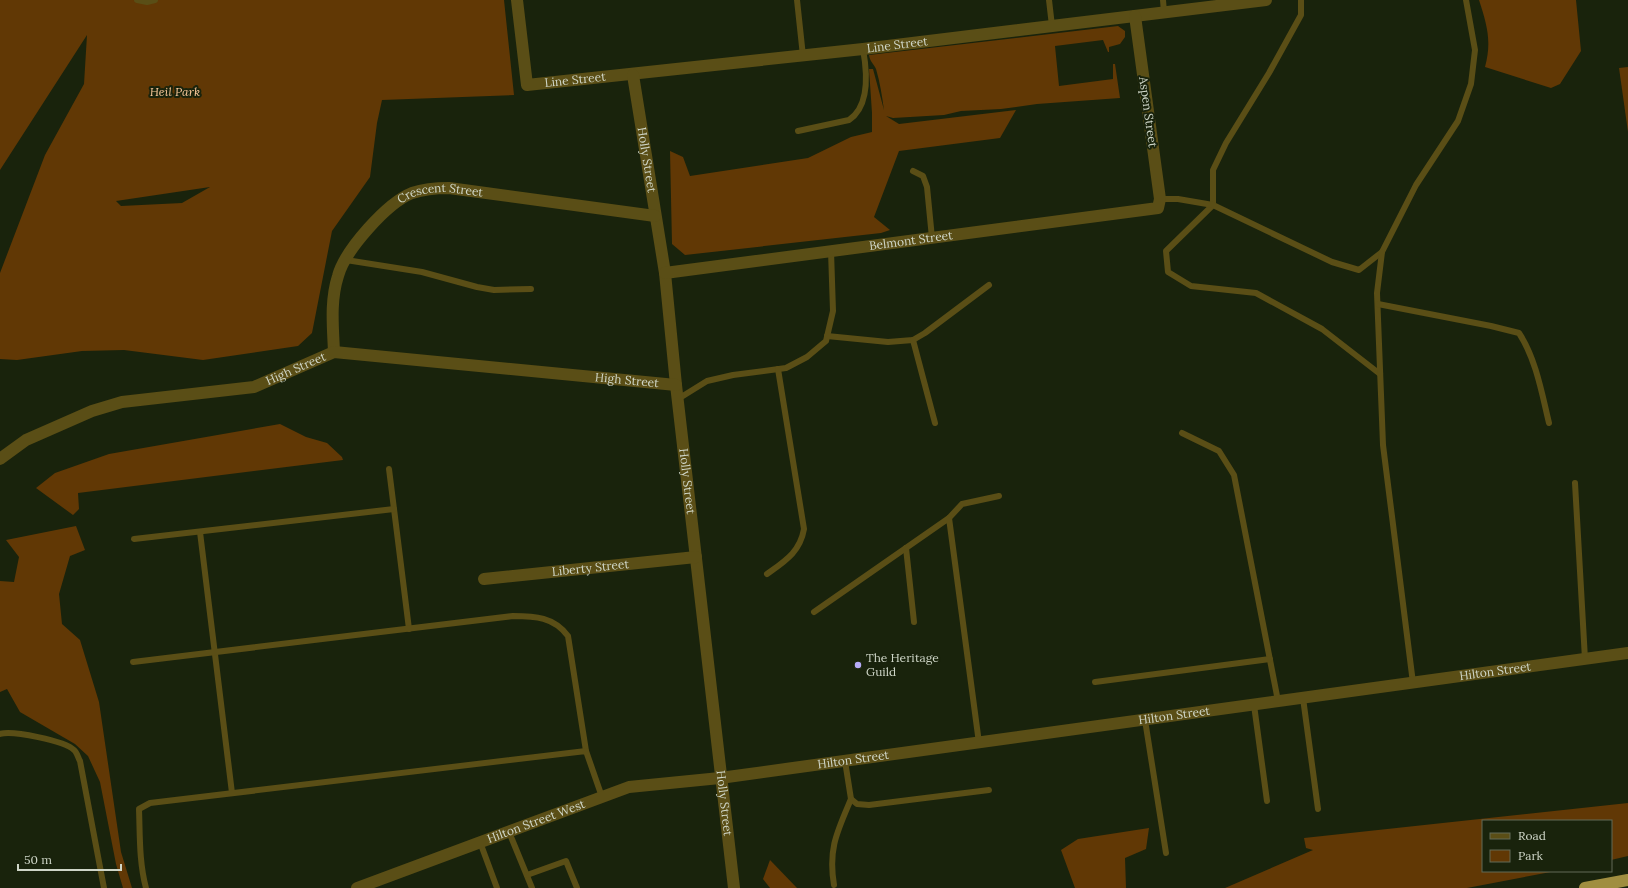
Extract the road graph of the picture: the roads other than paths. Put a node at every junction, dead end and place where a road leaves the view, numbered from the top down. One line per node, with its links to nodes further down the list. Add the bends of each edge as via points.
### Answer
1 (137, 0): 2 (lane)
2 (155, 0)
3 (517, 0): 15 (street, Line Street, via 527,85)
4 (797, 0): 14 (lane)
5 (1049, 0): 12 (lane)
6 (1163, 0): 10 (lane)
7 (1266, 0): 10 (street, Line Street)
8 (1301, 0): 19 (lane, via 1301,15 1226,143 1213,170)
9 (1466, 0): 23 (lane, via 1474,50 1471,84 1458,121 1416,185)
10 (1164, 12): 11 (street, Line Street)
11 (1134, 16): 12 (street, Line Street); 18 (street, Aspen Street)
12 (1052, 26): 13 (street, Line Street)
13 (863, 49): 14 (street, Line Street); 16 (lane, via 864,98 856,115 849,120)
14 (803, 56): 15 (street, Line Street)
15 (633, 75): 20 (street, Holly Street)
16 (798, 131)
17 (913, 171): 21 (lane, via 923,176 927,186)
18 (1159, 204): 19 (lane, via 1178,199); 21 (street, Belmont Street)
19 (1213, 205): 23 (lane, via 1332,262 1359,270); 33 (lane, via 1166,252 1168,272 1191,286 1256,293 1322,329)
20 (656, 216): 24 (street, Crescent Street, via 432,188 411,194 383,213 353,247); 25 (street, Holly Street)
21 (932, 238): 22 (street, Belmont Street)
22 (831, 251): 25 (street, Belmont Street); 29 (lane, via 833,311)
23 (1382, 252): 28 (lane)
24 (346, 260): 27 (lane, via 422,272 494,290); 31 (street, Crescent Street, via 338,275 332,310)
25 (665, 273): 34 (street, Holly Street)
26 (988, 285): 30 (lane, via 926,333)
27 (532, 289)
28 (1378, 304): 33 (lane); 36 (lane, via 1518,333 1526,344)
29 (827, 336): 30 (lane, via 888,342); 32 (lane, via 826,341 807,357 786,368)
30 (913, 340): 37 (lane)
31 (334, 352): 34 (street, High Street); 39 (street, High Street, via 254,387 122,402 99,409 26,440)
32 (778, 369): 35 (lane, via 707,381); 49 (lane, via 804,529 802,541 789,559)
33 (1380, 374): 60 (lane, via 1383,445)
34 (676, 385): 35 (street, Holly Street)
35 (678, 399): 48 (street, Holly Street)
36 (1549, 423)
37 (935, 424)
38 (1182, 433): 56 (lane, via 1219,450 1234,475)
39 (0, 459)
40 (389, 469): 43 (lane)
41 (1575, 483): 57 (lane)
42 (999, 496): 44 (lane, via 962,504)
43 (394, 509): 45 (lane); 53 (lane)
44 (949, 518): 47 (lane); 66 (lane)
45 (200, 532): 46 (lane); 54 (lane)
46 (134, 539)
47 (906, 548): 51 (lane); 52 (lane)
48 (696, 557): 50 (street, Liberty Street); 69 (street, Holly Street)
49 (767, 574)
50 (484, 579)
51 (814, 612)
52 (914, 622)
53 (409, 629): 54 (lane); 67 (lane, via 513,616 534,616 551,621 562,628 568,636 571,648)
54 (215, 652): 58 (lane); 71 (lane)
55 (1628, 653): 57 (street, Hilton Street)
56 (1270, 659): 59 (lane); 62 (lane)
57 (1585, 659): 60 (street, Hilton Street)
58 (133, 662)
59 (1095, 682)
60 (1413, 683): 61 (street, Hilton Street)
61 (1302, 698): 62 (street, Hilton Street); 75 (lane)
62 (1278, 701): 63 (street, Hilton Street)
63 (1254, 705): 64 (street, Hilton Street); 74 (lane)
64 (1145, 720): 66 (street, Hilton Street); 78 (lane)
65 (0, 734): 82 (lane, via 19,734 62,743 74,750 80,761)
66 (979, 742): 68 (street, Hilton Street)
67 (586, 751): 71 (lane); 72 (lane)
68 (845, 761): 69 (street, Hilton Street); 73 (lane)
69 (720, 778): 72 (street, Hilton Street West, via 629,787); 88 (street, Holly Street)
70 (989, 790): 73 (lane, via 869,805 857,804)
71 (232, 793): 83 (lane, via 150,803 139,809 140,849)
72 (602, 797): 76 (street, Hilton Street West)
73 (851, 799): 81 (lane, via 835,837 832,857)
74 (1267, 801)
75 (1318, 809)
76 (509, 832): 77 (street, Hilton Street West); 79 (lane)
77 (480, 842): 84 (street, Hilton Street West); 85 (lane)
78 (1166, 853)
79 (527, 875): 86 (lane); 87 (lane, via 566,861)
80 (1628, 880): 89 (highway)
81 (834, 885)
82 (104, 888)
83 (146, 888)
84 (357, 888)
85 (497, 888)
86 (532, 888)
87 (576, 888)
88 (734, 888)
89 (1585, 888)

